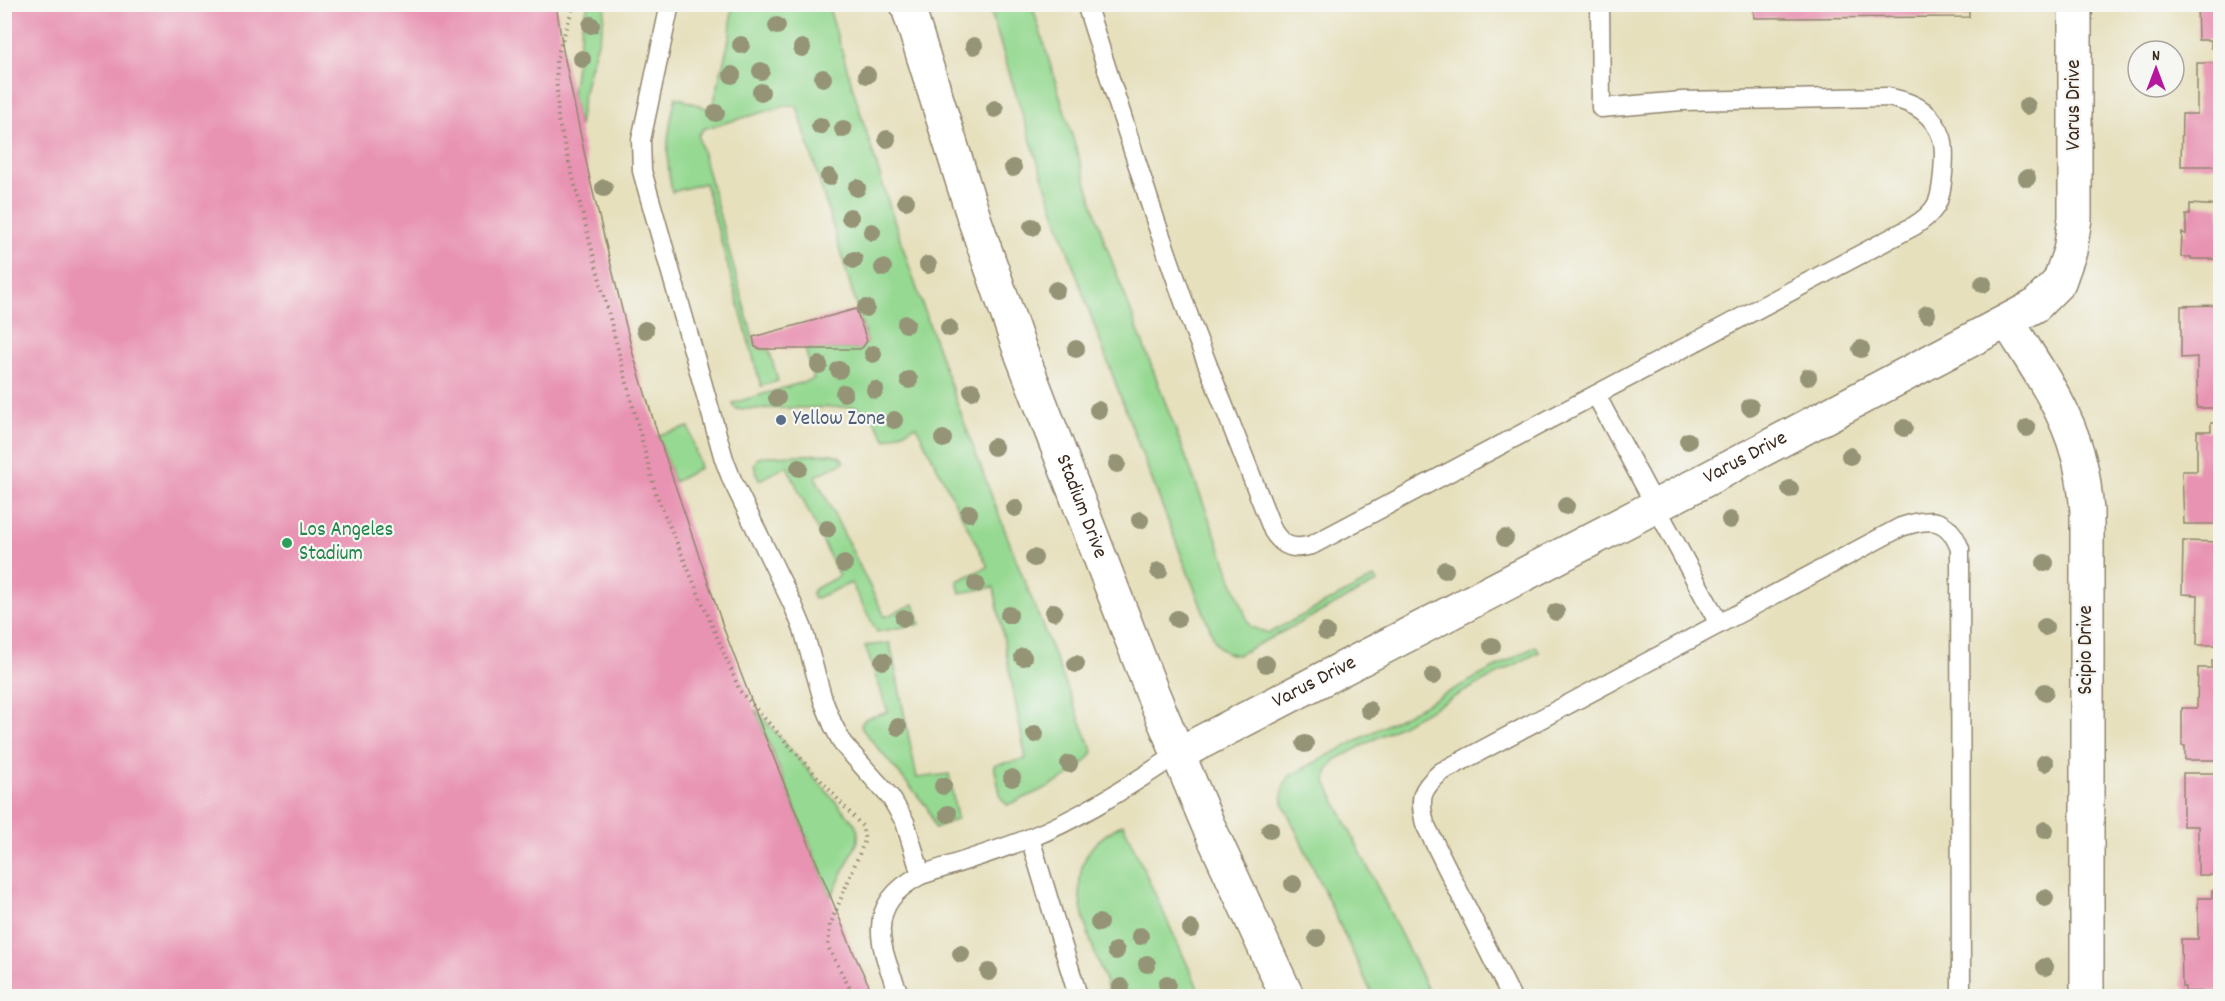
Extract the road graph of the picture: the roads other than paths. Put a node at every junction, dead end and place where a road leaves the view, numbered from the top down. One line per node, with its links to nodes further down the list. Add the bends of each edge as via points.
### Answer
1 (670, 4): 12 (lane, via 641,140 642,171 724,459 803,629 833,725 843,744 891,798 905,822)
2 (907, 4): 10 (street, Stadium Drive, via 1020,350)
3 (1086, 4): 7 (lane, via 1192,326 1273,531 1288,548 1312,545)
4 (1599, 4): 7 (lane, via 1601,108 1682,101 1888,97 1923,110 1934,123 1943,139 1943,169 1937,206 1914,226)
5 (2075, 4): 6 (street, Varus Drive, via 2074,218 2070,250 2059,282 2036,306)
6 (2008, 322): 8 (street, Varus Drive); 18 (street, Scipio Drive, via 2066,422 2077,451 2087,511)
7 (1596, 395): 8 (lane)
8 (1656, 506): 9 (lane); 10 (street, Varus Drive)
9 (1719, 624): 16 (lane, via 1441,772 1422,793 1425,824); 17 (lane, via 1901,526 1921,520 1943,523 1954,533 1960,549)
10 (1178, 754): 11 (lane, via 1107,799); 15 (street, Stadium Drive)
11 (1030, 838): 12 (lane); 14 (lane)
12 (921, 875): 13 (lane, via 894,894 883,915 880,937 884,959)
13 (900, 996)
14 (1078, 996)
15 (1287, 996)
16 (1511, 996)
17 (1961, 996)
18 (2087, 996)

